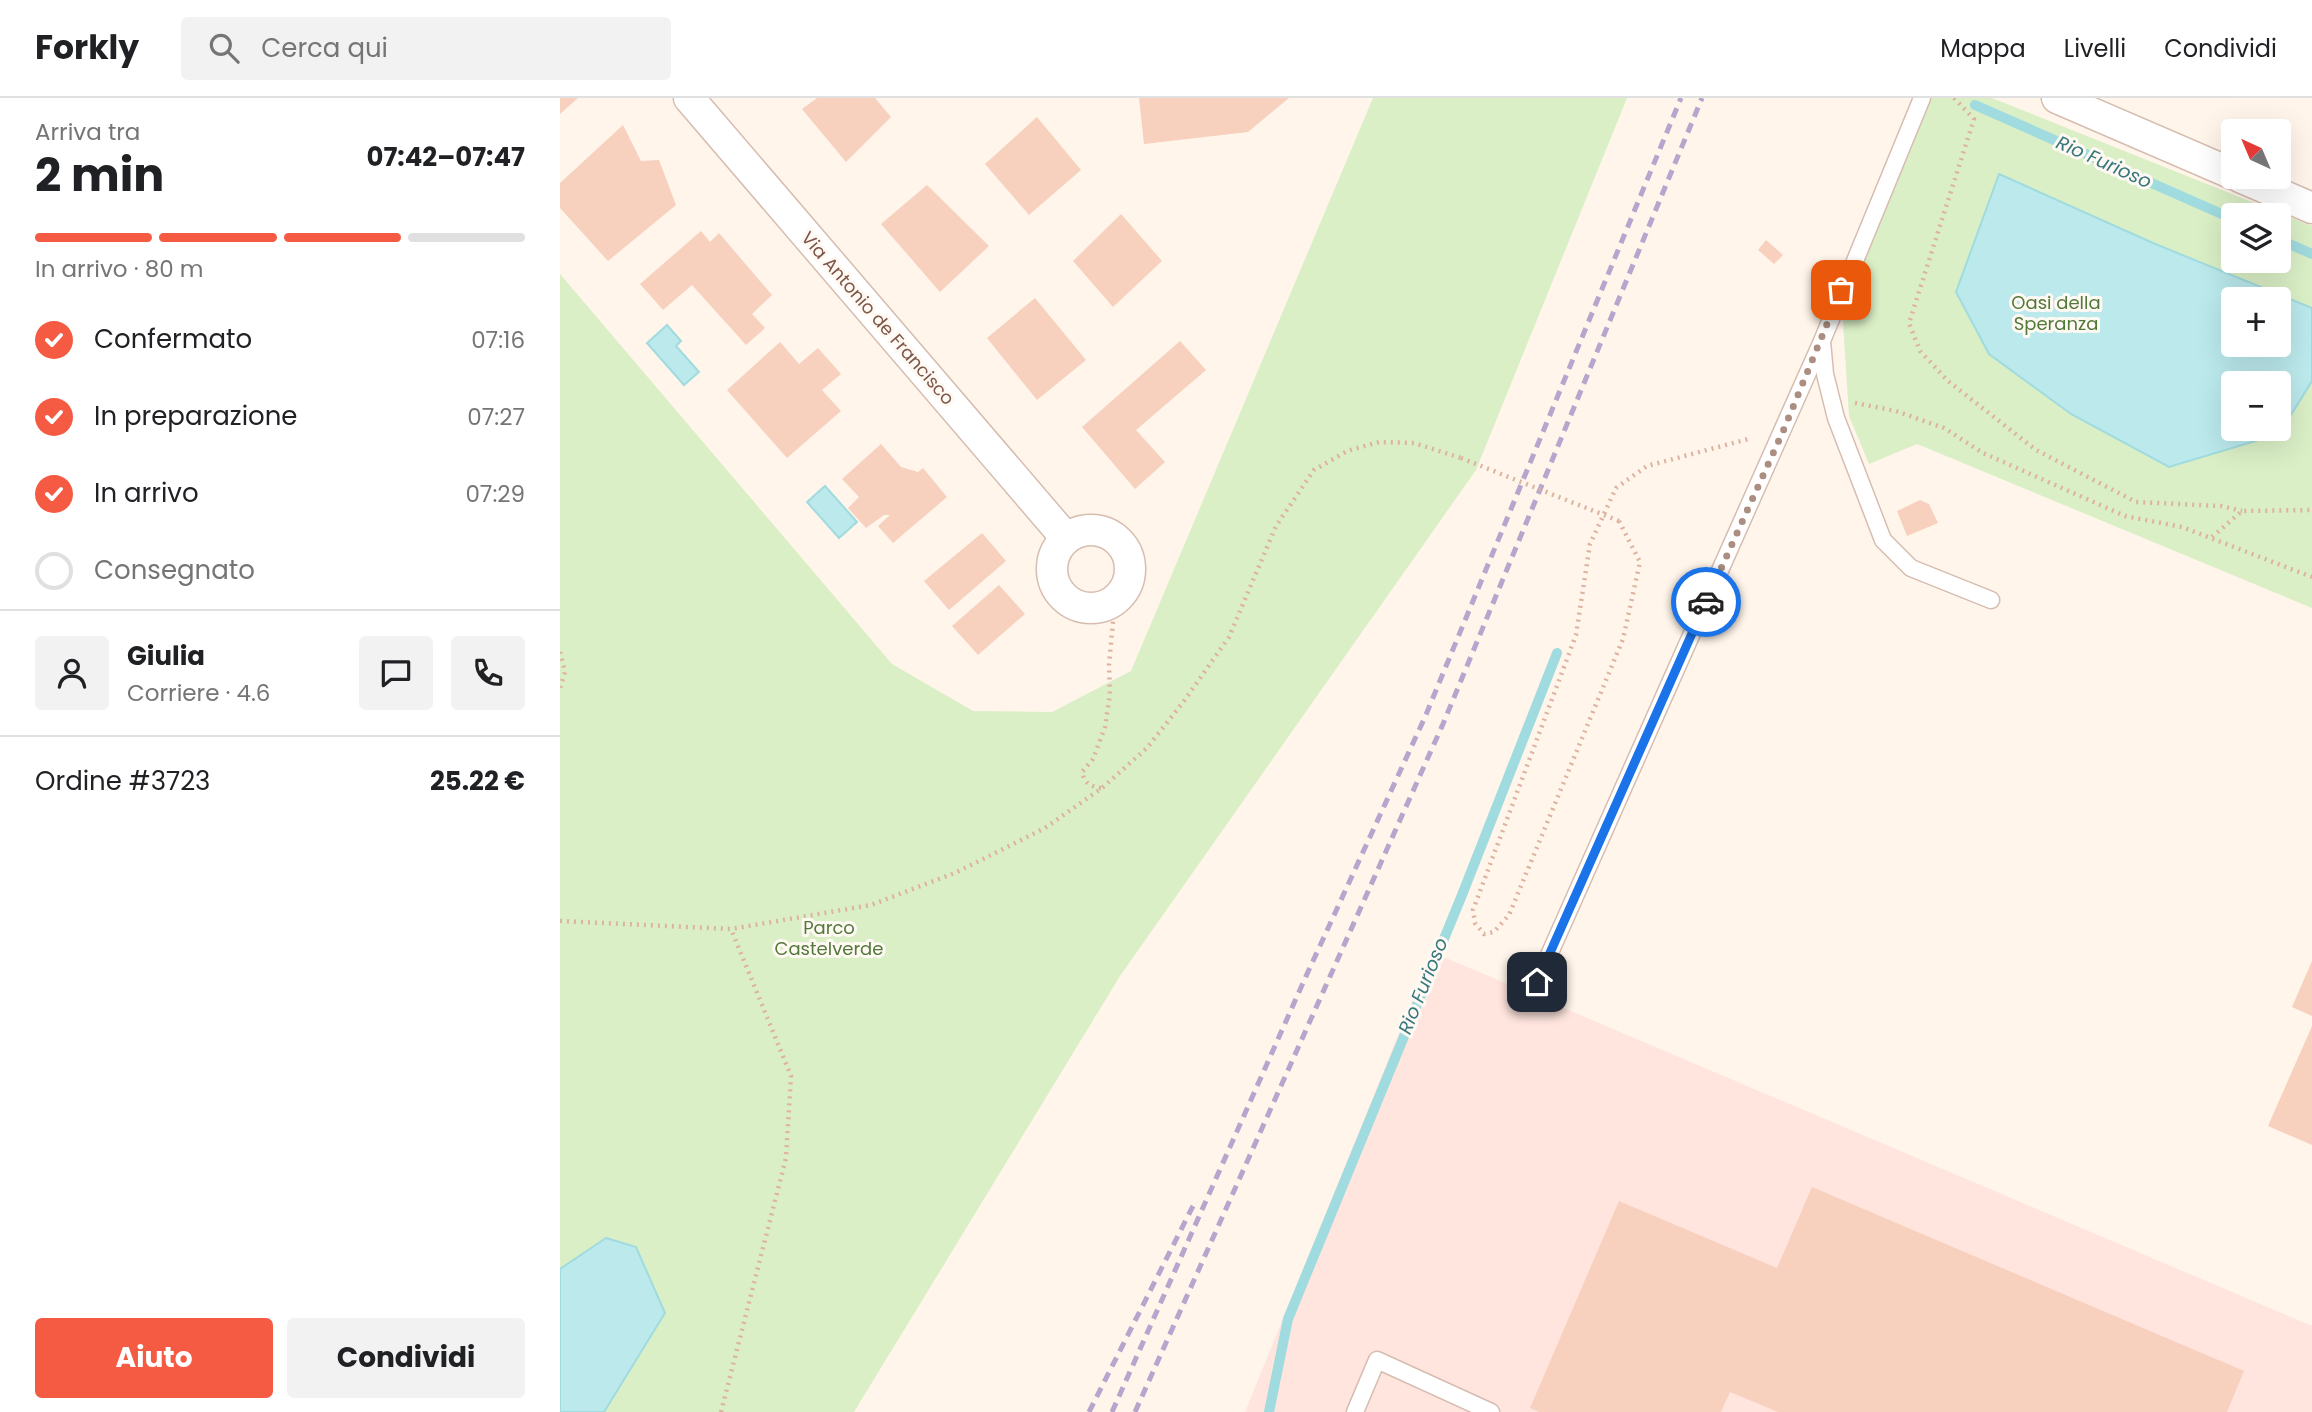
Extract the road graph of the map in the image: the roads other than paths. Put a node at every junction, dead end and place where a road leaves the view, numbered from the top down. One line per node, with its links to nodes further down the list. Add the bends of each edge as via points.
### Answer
1 (689, 98): 8 (street, Via Antonio de Francisco)
2 (1922, 98): 7 (lane)
3 (2057, 98): 4 (street)
4 (2221, 169)
5 (2268, 189): 6 (street)
6 (2312, 208)
7 (1822, 341): 9 (lane, via 1836,418 1883,540 1911,568); 10 (lane)
8 (1066, 538): 8 (street, via 1077,531 1102,530 1122,544 1128,555 1129,580 1115,600 1089,609 1076,606 1055,587 1052,561)
9 (1991, 600)
10 (1537, 982)
11 (1355, 1412): 12 (lane, via 1377,1360)
12 (1491, 1412)

